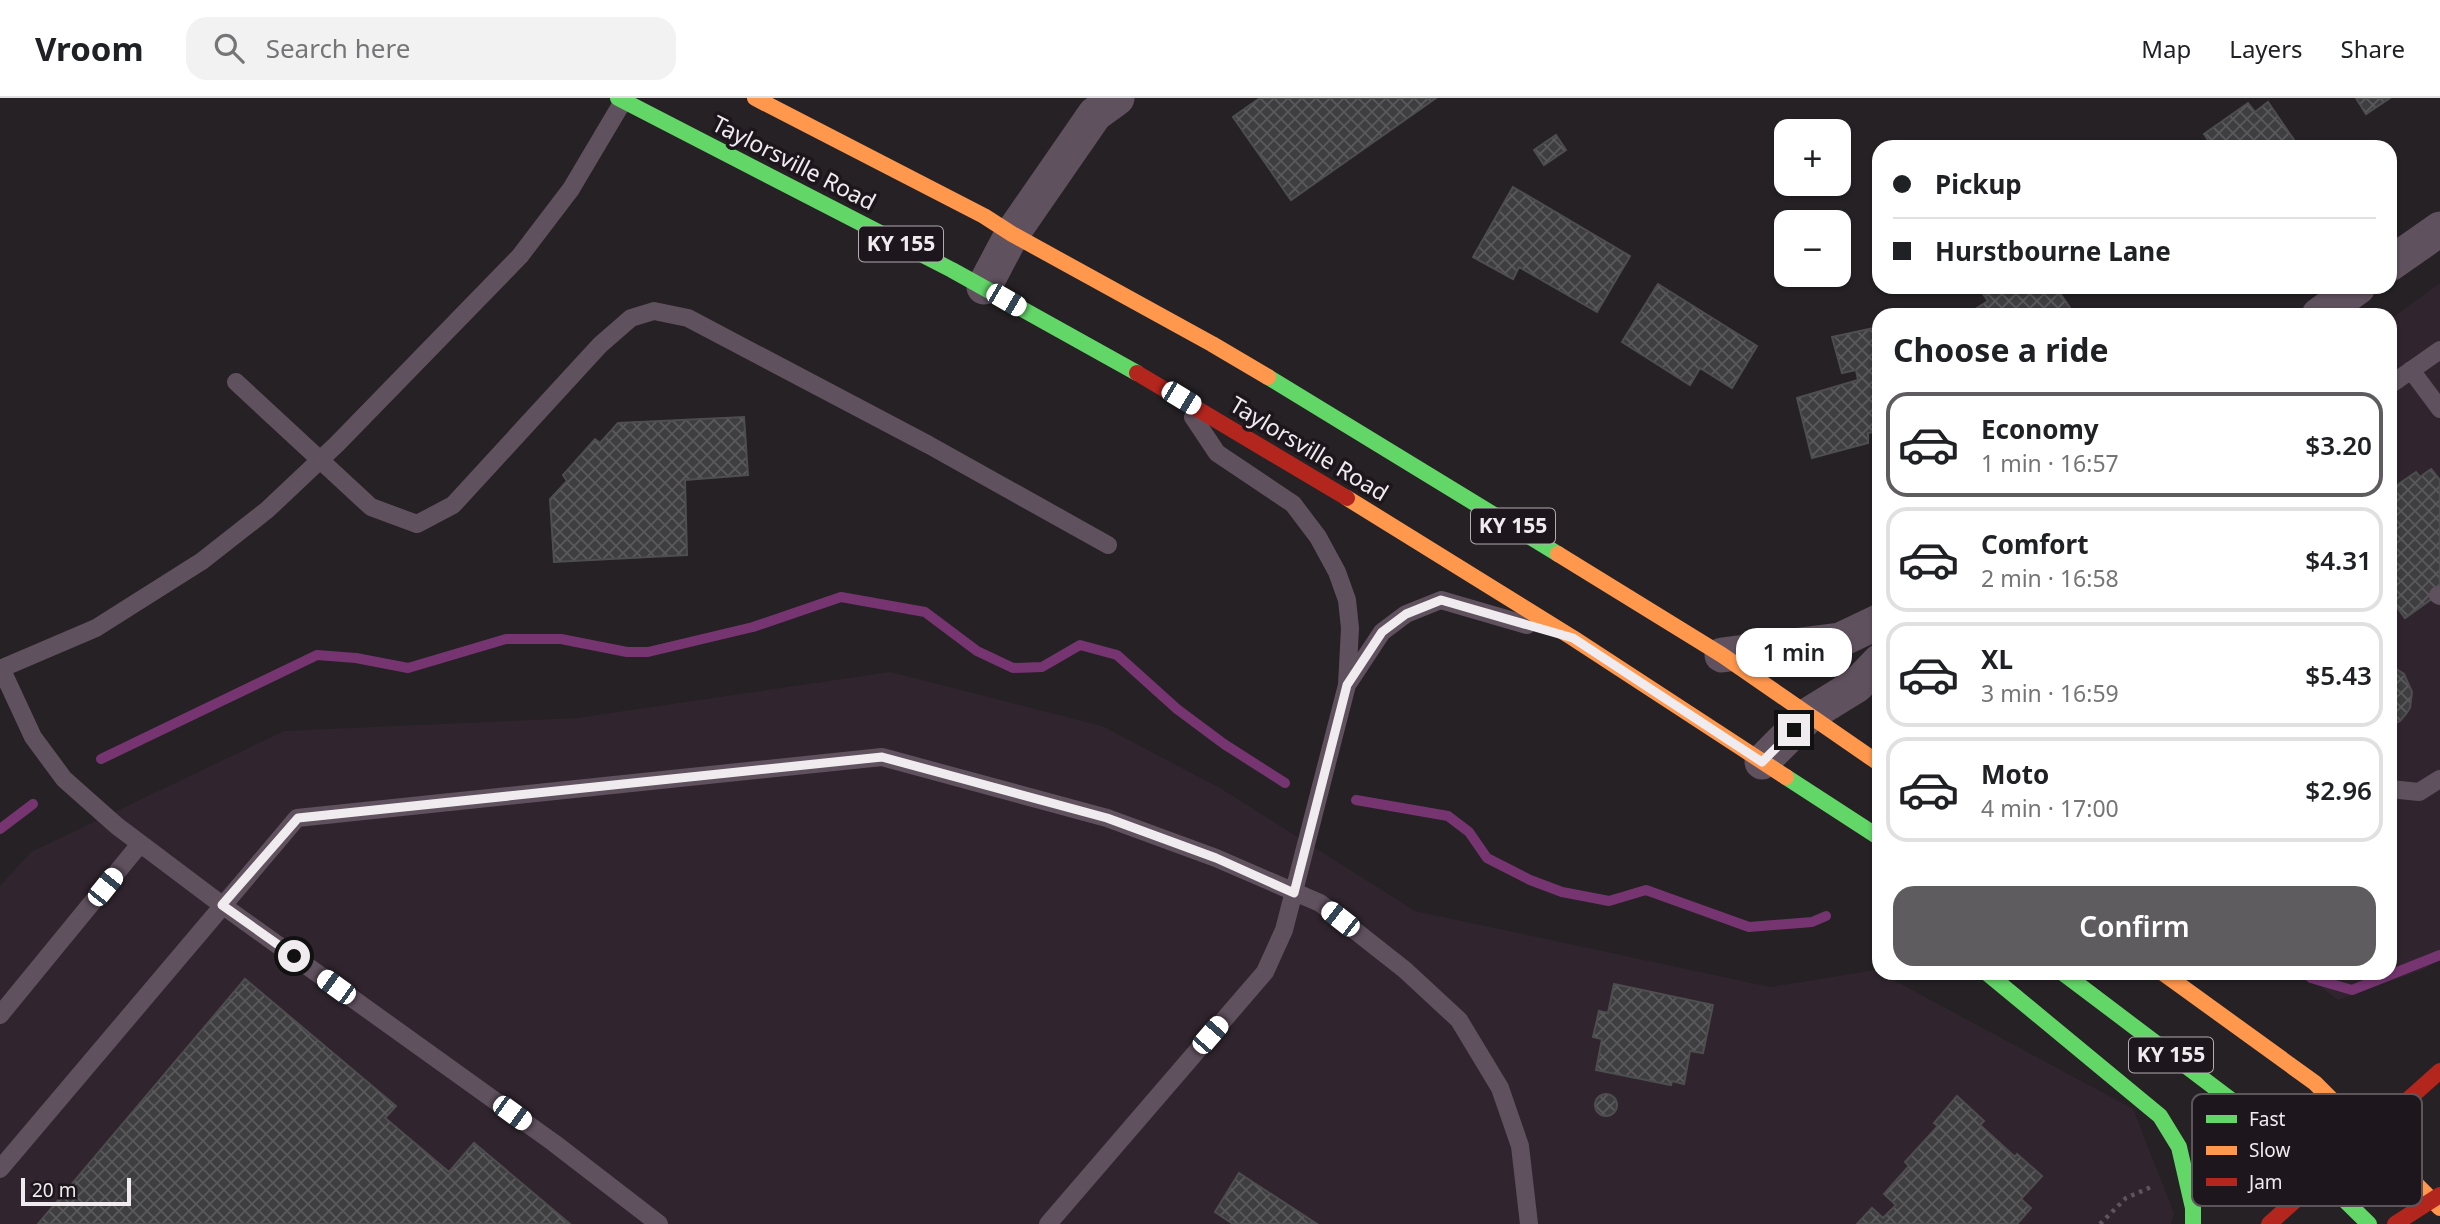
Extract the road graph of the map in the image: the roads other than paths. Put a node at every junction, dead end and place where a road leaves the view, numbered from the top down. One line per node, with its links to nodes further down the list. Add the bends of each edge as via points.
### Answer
1 (755, 98): 5 (main road, Taylorsville Road / KY 155)
2 (1117, 98): 5 (street, via 1095,114)
3 (622, 99): 7 (main road, Taylorsville Road / KY 155); 16 (lane, via 571,189 520,256)
4 (2440, 229): 6 (street)
5 (1012, 234): 7 (street); 20 (main road, Taylorsville Road / KY 155, via 1212,344)
6 (2397, 259)
7 (984, 287): 14 (main road, Taylorsville Road / KY 155)
8 (2348, 294): 9 (street)
9 (2329, 308)
10 (2440, 349): 11 (lane)
11 (2411, 370): 12 (lane); 15 (lane)
12 (2397, 380)
13 (236, 382): 16 (lane)
14 (1181, 398): 19 (main road, Taylorsville Road / KY 155); 23 (lane, via 1217,453 1293,504 1318,537 1347,600)
15 (2440, 409)
16 (321, 460): 17 (lane, via 371,507 417,524 453,505 600,345 631,318 654,311 688,318); 21 (lane, via 202,561 96,628)
17 (1108, 545)
18 (1872, 625): 20 (street, via 1840,640)
19 (1573, 638): 23 (lane, via 1441,600 1406,614 1382,632); 26 (main road, Taylorsville Road / KY 155)
20 (1722, 655): 24 (main road, Taylorsville Road / KY 155)
21 (1, 669): 30 (lane, via 33,737 64,779)
22 (1872, 669): 24 (street, via 1857,685)
23 (1347, 685): 31 (lane)
24 (1810, 714): 25 (main road, Taylorsville Road / KY 155); 26 (street)
25 (1872, 758)
26 (1762, 762): 29 (main road, Taylorsville Road / KY 155)
27 (2440, 779): 28 (lane, via 2419,792)
28 (2397, 790)
29 (1872, 833)
30 (140, 844): 32 (lane); 36 (lane)
31 (1294, 893): 32 (lane, via 1107,818 882,757 298,818); 49 (lane, via 1265,972); 50 (lane, via 1320,903 1459,1020 1500,1088 1520,1146)
32 (222, 905): 41 (lane); 48 (lane, via 554,1143)
33 (1995, 980): 44 (main road, via 2160,1116 2179,1147)
34 (2072, 980): 38 (main road, KY 155)
35 (2173, 980): 39 (main road, KY 155)
36 (0, 1015)
37 (2440, 1071): 40 (main road)
38 (2223, 1094)
39 (2326, 1094)
40 (2414, 1094)
41 (0, 1169)
42 (2422, 1187): 43 (main road, KY 155)
43 (2437, 1201): 54 (main road)
44 (2192, 1204)
45 (2193, 1206): 51 (main road)
46 (2289, 1206): 52 (main road)
47 (2351, 1206): 53 (main road, KY 155)
48 (659, 1224)
49 (1048, 1224)
50 (1529, 1224)
51 (2193, 1224)
52 (2269, 1224)
53 (2370, 1224)
54 (2395, 1224)

